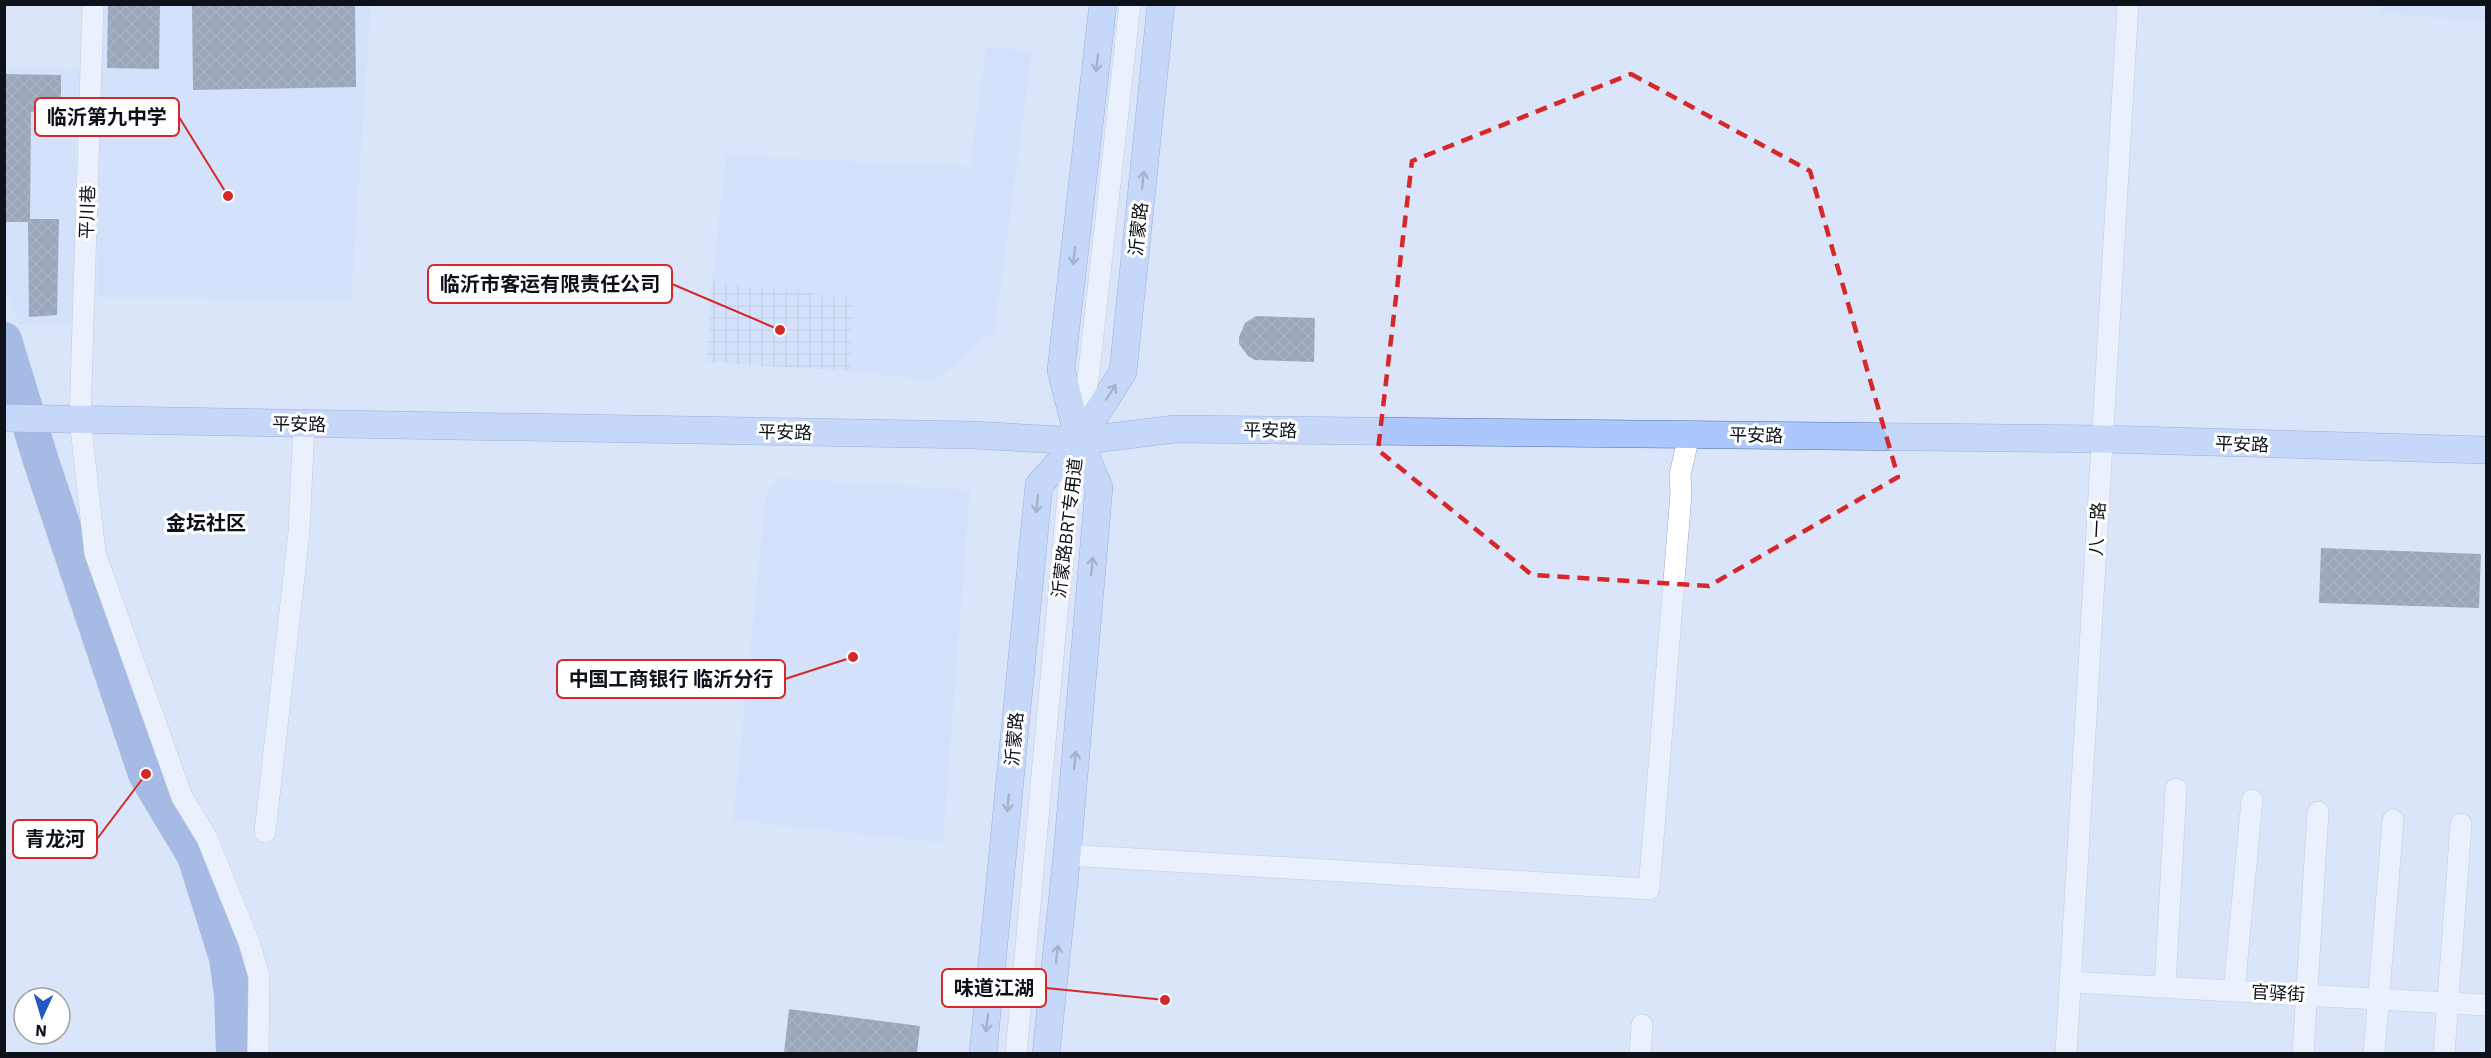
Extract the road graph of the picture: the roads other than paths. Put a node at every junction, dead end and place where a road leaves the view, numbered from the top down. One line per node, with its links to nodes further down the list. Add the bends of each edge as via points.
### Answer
1 (93, 4): 7 (street, 平川巷)
2 (1103, 4): 11 (main road, one-way to 11, via 1061,370)
3 (1130, 4): 11 (street, 沂蒙路BRT专用道)
4 (1161, 4): 11 (main road, 沂蒙路, one-way to 4, via 1123,372)
5 (2128, 4): 10 (street, 八一路)
6 (4, 418): 7 (main road, 平安路)
7 (67, 419): 8 (main road, 平安路); 28 (street, 平川巷, via 95,553 182,797 207,838 259,976)
8 (304, 424): 11 (main road, 平安路, via 974,435); 18 (street, via 299,532)
9 (1689, 435): 10 (main road, 平安路); 11 (main road, 平安路, via 1175,429); 19 (street, via 1680,475 1649,889)
10 (2102, 439): 12 (main road, 平安路); 20 (street, 八一路)
11 (1079, 441): 19 (main road, one-way to 11, via 1099,487); 29 (main road, 沂蒙路, one-way to 29, via 1039,484); 30 (street, 沂蒙路BRT专用道, via 1069,485)
12 (2487, 450)
13 (2176, 789): 21 (street)
14 (2252, 800): 22 (street)
15 (2318, 812): 23 (street)
16 (2393, 820): 24 (street)
17 (2461, 824): 25 (street)
18 (265, 832)
19 (1067, 855): 31 (main road, one-way to 19)
20 (2070, 982): 21 (street, 官驿街); 33 (street, 八一路)
21 (2165, 987): 22 (street, 官驿街)
22 (2234, 991): 23 (street, 官驿街)
23 (2307, 995): 24 (street, 官驿街); 34 (street)
24 (2377, 999): 25 (street, 官驿街); 35 (street)
25 (2447, 1002): 26 (street, 官驿街); 36 (street)
26 (2487, 1005)
27 (1642, 1024): 32 (street)
28 (258, 1053)
29 (983, 1053)
30 (1016, 1053)
31 (1046, 1053)
32 (1640, 1053)
33 (2066, 1053)
34 (2303, 1053)
35 (2374, 1053)
36 (2444, 1053)

